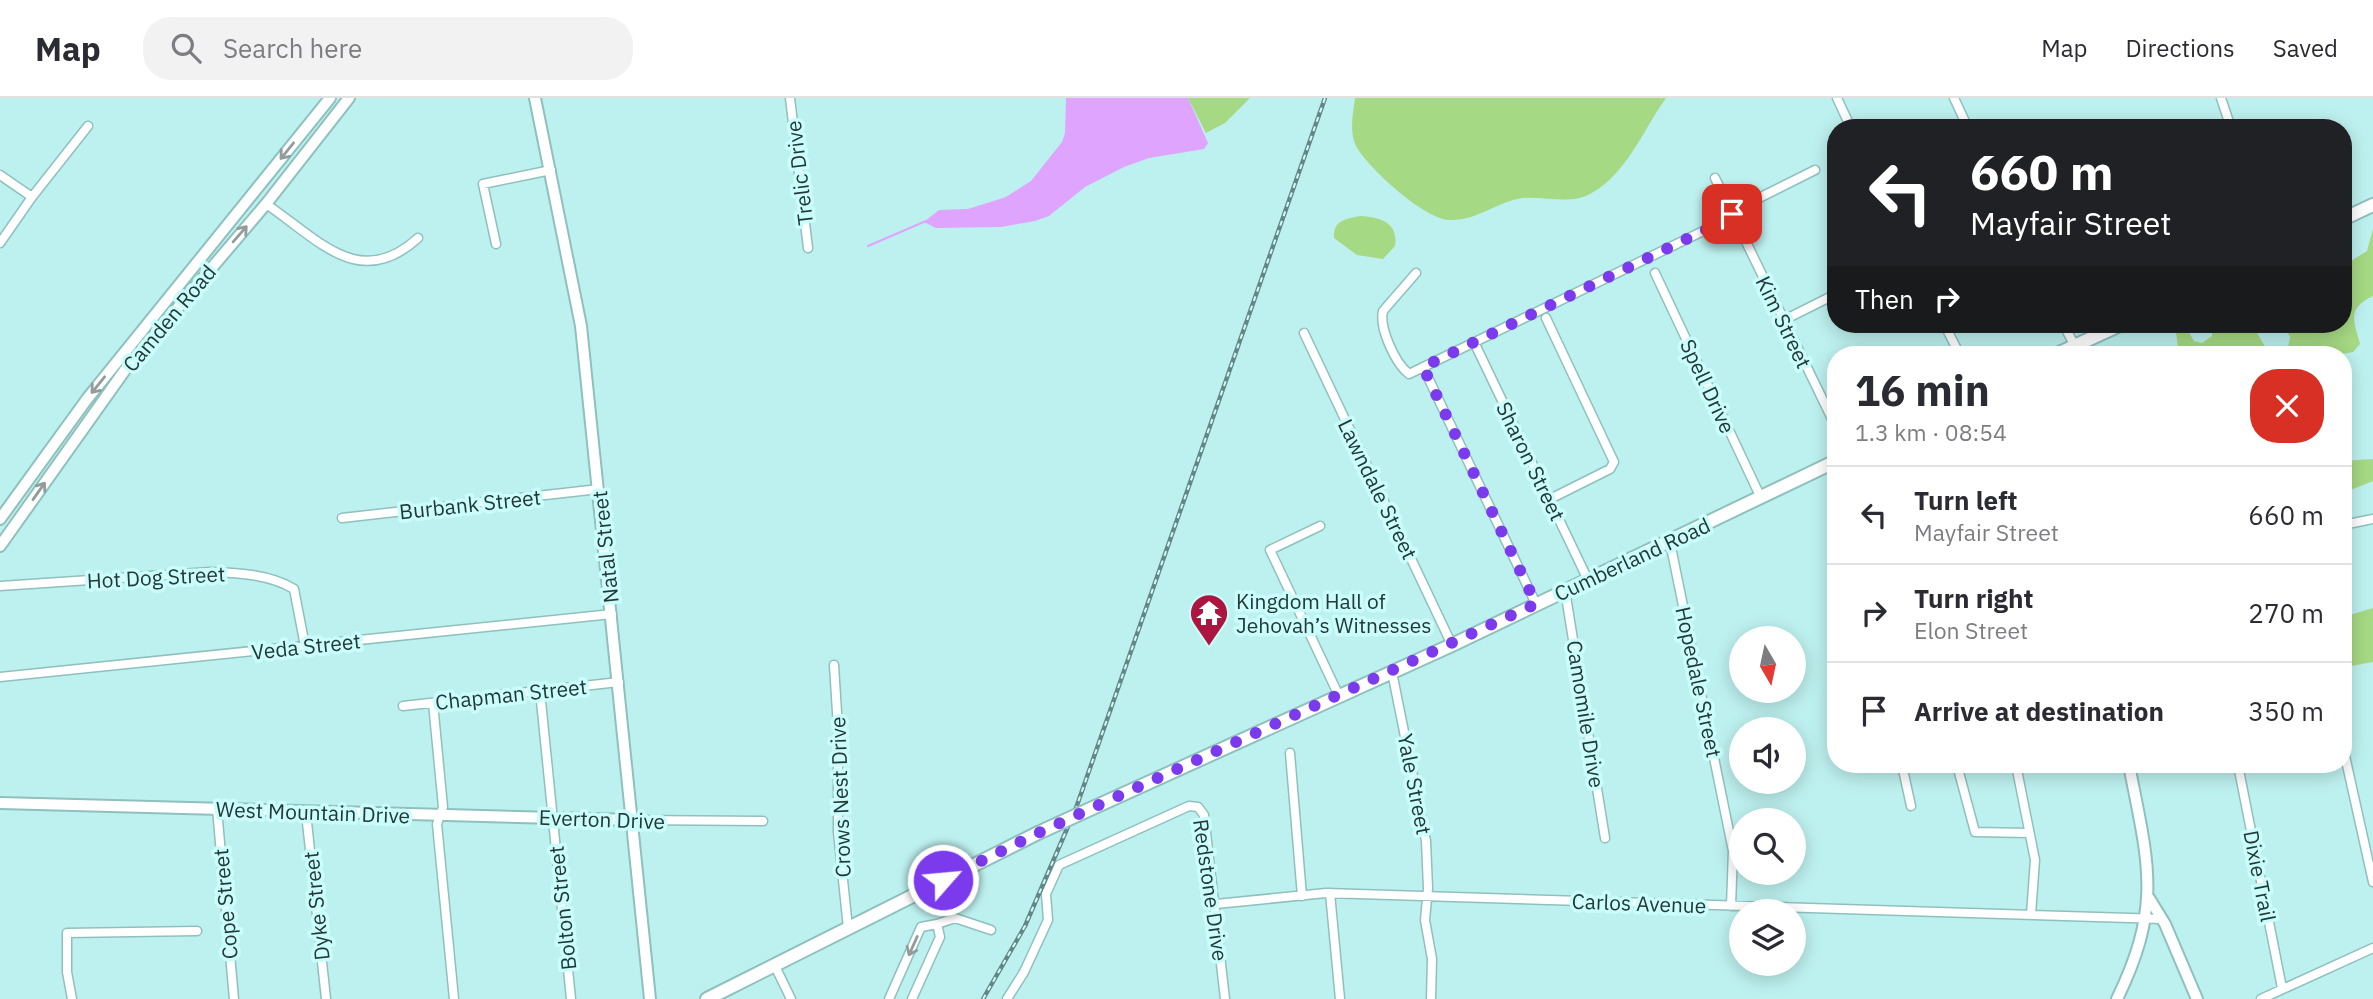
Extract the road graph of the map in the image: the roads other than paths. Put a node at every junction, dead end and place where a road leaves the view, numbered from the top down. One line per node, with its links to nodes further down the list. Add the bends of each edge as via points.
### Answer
1 (330, 98): 41 (street, Camden Road, one-way to 41, via 87,399)
2 (349, 98): 17 (street, Camden Road)
3 (535, 98): 12 (street, Natal Street)
4 (790, 98): 24 (street, Trelic Drive)
5 (1954, 98): 9 (street)
6 (2221, 98): 10 (street)
7 (1841, 99): 8 (street)
8 (1848, 119)
9 (1964, 119)
10 (2228, 119)
11 (88, 126): 16 (street)
12 (551, 170): 23 (street, via 483,184); 37 (street, Natal Street, via 581,326)
13 (1815, 170): 19 (street)
14 (0, 175): 16 (street)
15 (1715, 178): 19 (street, Kim Street)
16 (32, 197): 22 (street)
17 (266, 204): 21 (street, via 324,245 367,263 395,257); 46 (street, Camden Road, one-way to 17, via 125,370)
18 (2373, 205): 20 (main road)
19 (1732, 214): 29 (street, Kim Street); 32 (street)
20 (2352, 215)
21 (418, 238)
22 (0, 243)
23 (496, 244)
24 (808, 248)
25 (1416, 273): 34 (street, via 1382,311 1382,323 1405,372)
26 (1655, 273): 38 (street, Spell Drive)
27 (1827, 298): 29 (street)
28 (1546, 318): 39 (street, via 1614,463 1610,470)
29 (1784, 320): 35 (street, Kim Street)
30 (1304, 333): 52 (street, Lawndale Street)
31 (2107, 333): 33 (main road)
32 (1474, 342): 34 (street); 39 (street, Sharon Street)
33 (2085, 346)
34 (1423, 367): 50 (street)
35 (1827, 408)
36 (1827, 465): 38 (main road, Cumberland Road)
37 (599, 489): 40 (street, Burbank Street); 51 (street, Natal Street)
38 (1761, 498): 45 (main road, Cumberland Road)
39 (1550, 499): 47 (street, Sharon Street)
40 (342, 518)
41 (0, 519)
42 (2373, 519): 43 (street)
43 (2352, 523)
44 (1320, 526): 59 (street, via 1270,550)
45 (1670, 542): 47 (main road, Cumberland Road); 84 (street, Hopedale Street, via 1733,851)
46 (0, 546)
47 (1588, 580): 49 (main road, Cumberland Road)
48 (0, 586): 53 (street, Hot Dog Street, via 210,572 282,582 294,589)
49 (1565, 590): 50 (main road, Cumberland Road); 78 (street, Camomile Drive)
50 (1536, 604): 52 (main road, Cumberland Road)
51 (612, 614): 53 (street, Veda Street); 57 (street, Natal Street)
52 (1452, 645): 55 (main road, Cumberland Road)
53 (305, 646): 56 (street, Veda Street)
54 (834, 666): 92 (street, Crows Nest Drive, via 838,832)
55 (1392, 672): 59 (main road, Cumberland Road); 82 (street, Yale Street, via 1426,841)
56 (0, 677)
57 (619, 682): 58 (street, Chapman Street); 75 (street, Natal Street)
58 (540, 691): 60 (street, Chapman Street); 74 (street, Bolton Street)
59 (1339, 696): 92 (main road, Cumberland Road, bridge, via 1038,833)
60 (433, 703): 61 (street, Chapman Street); 73 (street)
61 (403, 706)
62 (1290, 753): 81 (street)
63 (1904, 773): 70 (street)
64 (1959, 773): 77 (street, via 1975,832)
65 (2017, 773): 77 (street)
66 (2130, 773): 83 (street)
67 (2240, 773): 97 (street, Dixie Trail)
68 (2349, 773): 79 (street)
69 (0, 803): 71 (street, West Mountain Drive)
70 (1911, 806)
71 (216, 809): 72 (street, West Mountain Drive); 99 (street, Cope Street)
72 (306, 813): 73 (street, West Mountain Drive); 100 (street, Dyke Street)
73 (440, 815): 74 (street, Everton Drive); 101 (street, West Mountain Drive, via 437,824)
74 (553, 817): 75 (street, Everton Drive); 102 (street, Bolton Street)
75 (633, 820): 76 (street, Everton Drive); 103 (street, Natal Street)
76 (764, 821)
77 (2029, 833): 88 (street, via 2035,860)
78 (1605, 838)
79 (2373, 882)
80 (1330, 893): 81 (street, Carlos Avenue); 82 (street, Carlos Avenue); 110 (street)
81 (1302, 895): 85 (street, Carlos Avenue)
82 (1427, 897): 86 (street, Carlos Avenue); 111 (street, Yale Street)
83 (2149, 898): 89 (street); 90 (street)
84 (1731, 899)
85 (1216, 904): 108 (street, Redstone Drive, via 1204,815 1198,807 1189,806 1169,813 1059,865 1046,894 1048,920); 109 (street, Redstone Drive)
86 (1729, 906)
87 (1806, 908): 88 (street, Carlos Avenue)
88 (2031, 914): 89 (street, Carlos Avenue)
89 (2146, 918): 90 (street, Carlos Avenue); 112 (street)
90 (2162, 919): 113 (street)
91 (937, 924): 93 (street, via 955,918); 106 (street, one-way to 106, via 921,927); 107 (street, via 940,936)
92 (848, 928): 96 (main road, Cumberland Road)
93 (991, 930)
94 (197, 931): 98 (street, via 67,933)
95 (2373, 948): 97 (street)
96 (775, 965): 104 (main road, Cumberland Road); 105 (street)
97 (2281, 988): 114 (street)
98 (72, 999)
99 (234, 999)
100 (326, 999)
101 (454, 999)
102 (571, 999)
103 (650, 999)
104 (707, 999)
105 (791, 999)
106 (889, 999)
107 (912, 999)
108 (1007, 999)
109 (1225, 999)
110 (1340, 999)
111 (1432, 999)
112 (2117, 999)
113 (2197, 999)
114 (2261, 999)

